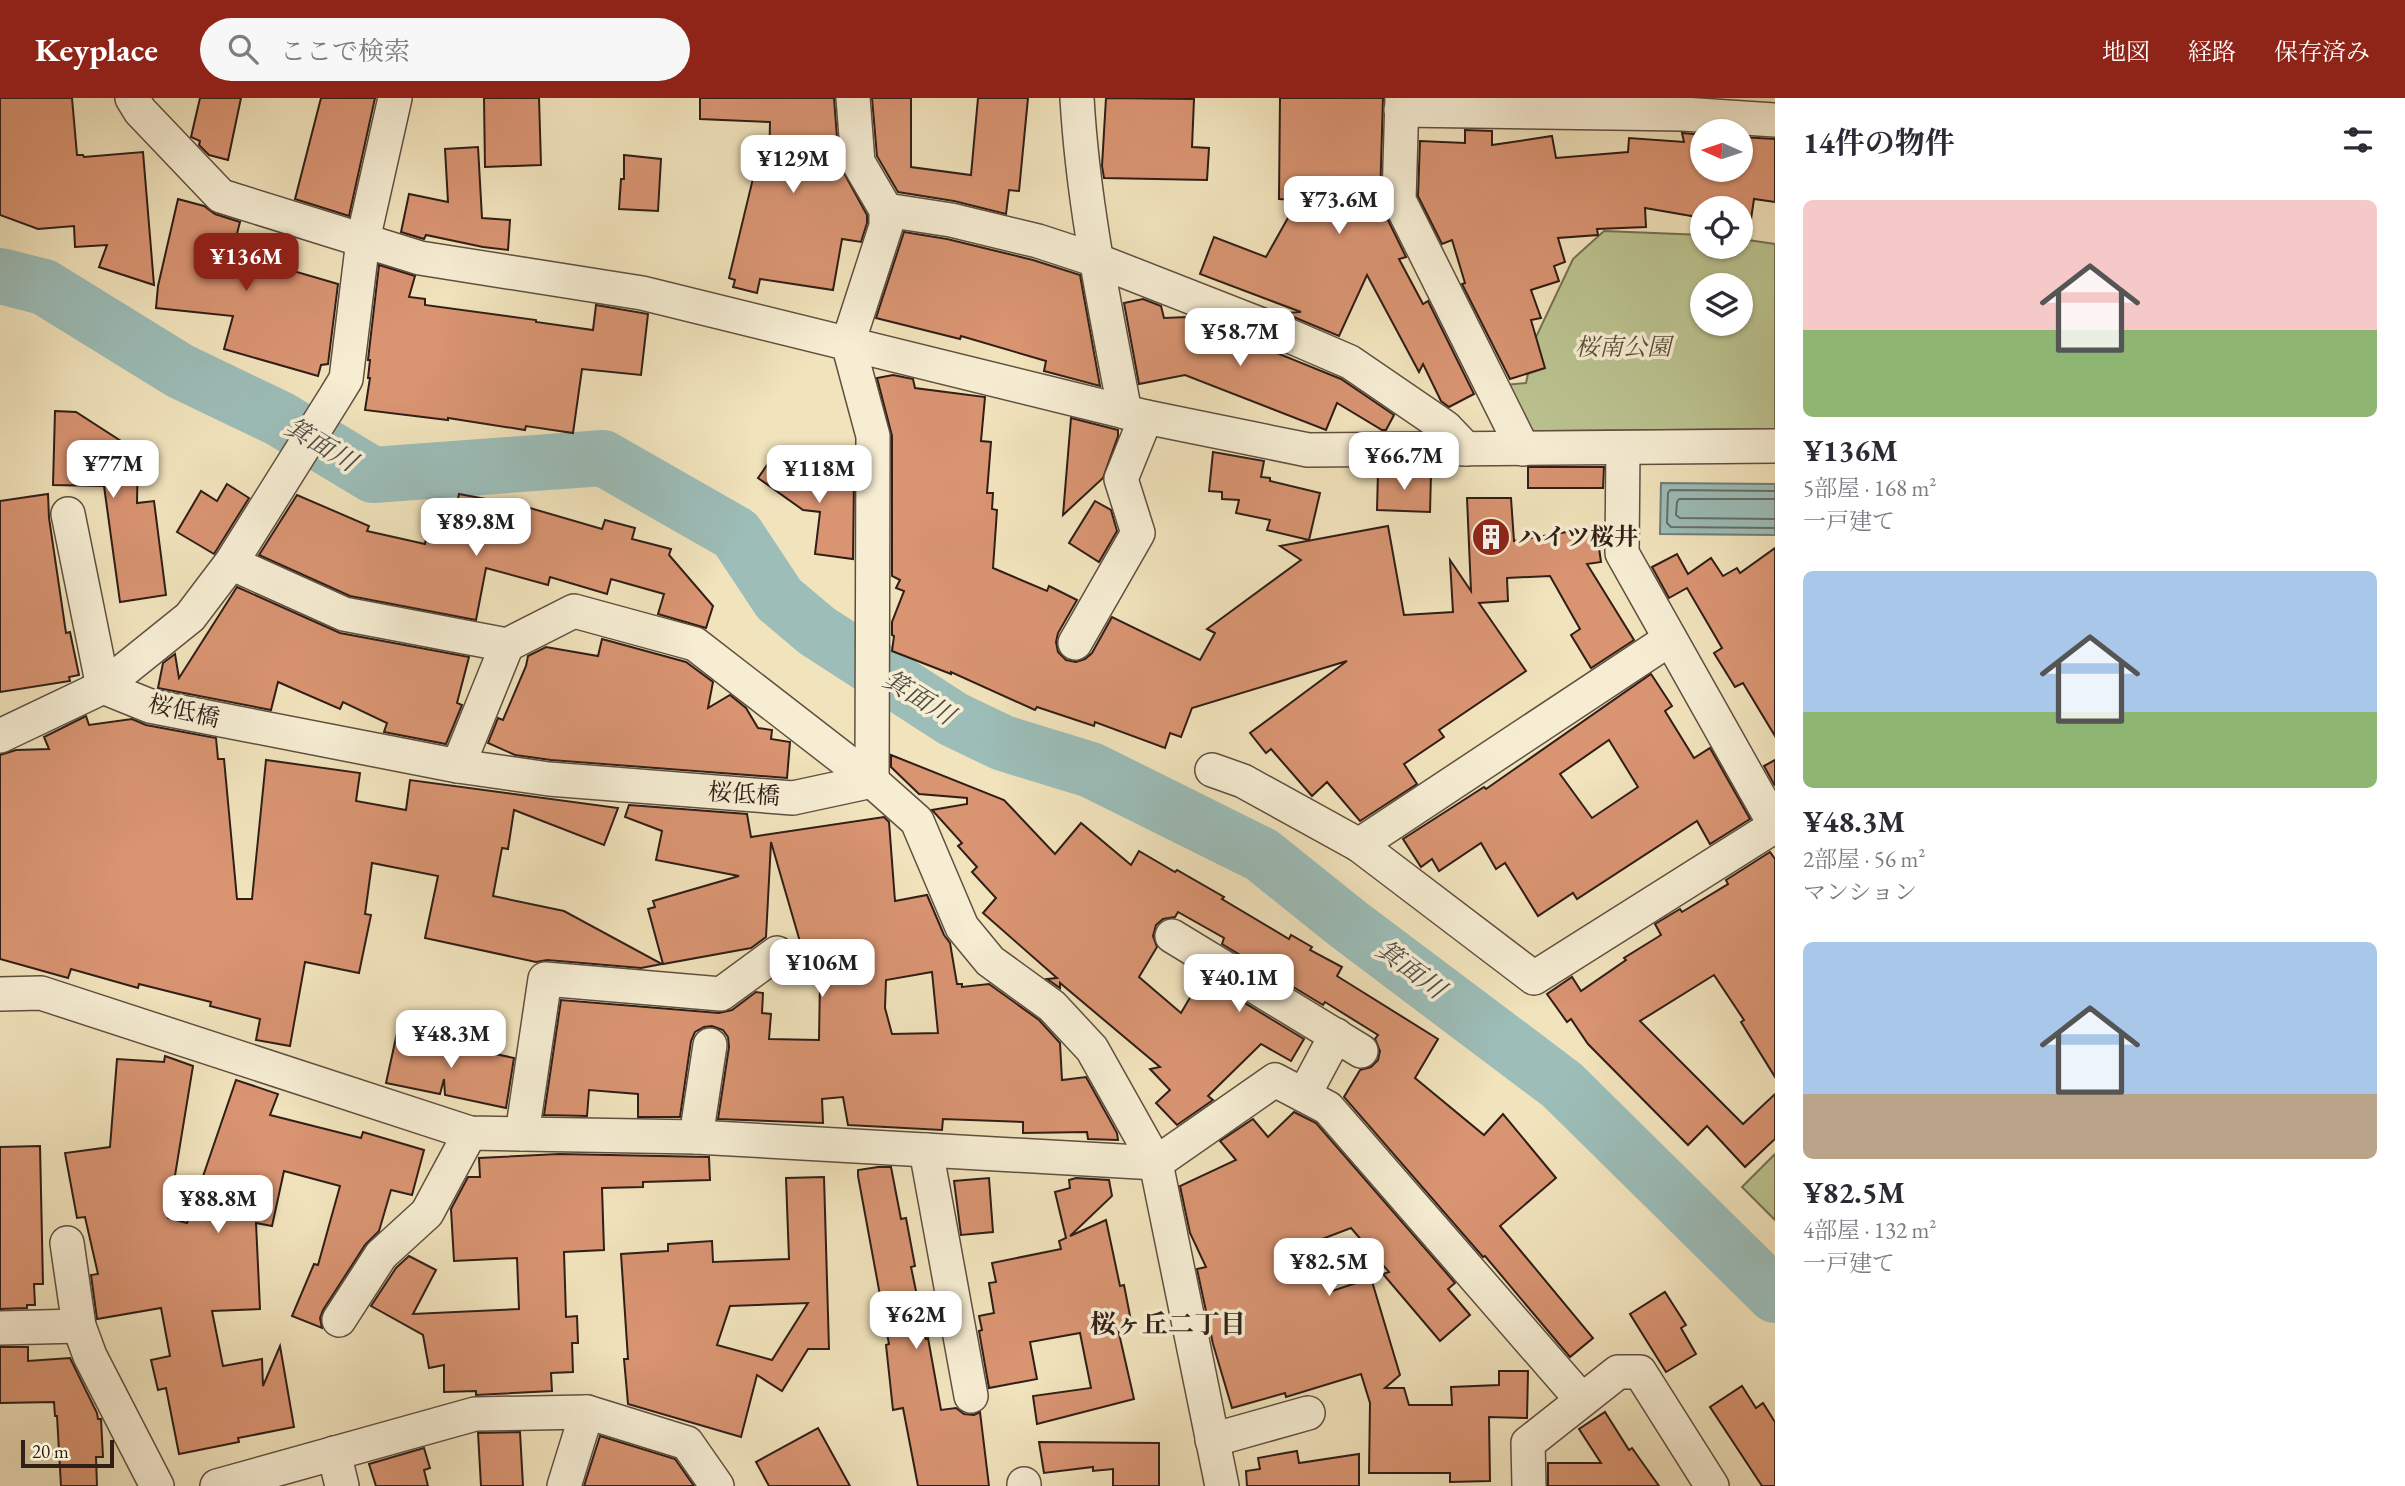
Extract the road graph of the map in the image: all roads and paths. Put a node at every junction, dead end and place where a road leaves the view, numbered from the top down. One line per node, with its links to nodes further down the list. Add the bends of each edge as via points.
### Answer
1 (132, 98): 8 (street, via 221,196)
2 (395, 98): 8 (street)
3 (853, 98): 7 (street, via 858,162)
4 (1077, 98): 9 (street)
5 (1401, 104): 6 (street); 15 (street, via 1399,200)
6 (1775, 120)
7 (886, 210): 9 (street, via 951,220); 10 (street, via 886,226)
8 (363, 240): 10 (street, via 420,258 642,293); 17 (street, via 346,379)
9 (1096, 260): 11 (street); 14 (street, via 1350,362 1445,427)
10 (848, 344): 11 (street); 23 (street, via 873,436)
11 (1135, 414): 14 (street, via 1308,450); 19 (street, via 1121,479 1138,533)
12 (1775, 446): 13 (street)
13 (1623, 448): 15 (street); 18 (street, via 1622,553)
14 (1466, 449): 15 (street)
15 (1523, 449)
16 (68, 513): 21 (street)
17 (231, 563): 20 (street, via 344,614); 21 (street, via 190,617)
18 (1670, 639): 26 (street); 27 (street)
19 (1075, 643)
20 (508, 645): 23 (street, via 574,611 695,644); 24 (street)
21 (103, 687): 22 (street); 24 (street, 桜低橋, via 150,706)
22 (0, 736)
23 (872, 765): 24 (street, 桜低橋, via 793,798 549,779); 37 (street, via 917,821 962,927 990,961 1052,1006 1092,1049)
24 (458, 766)
25 (1212, 770): 27 (street, via 1243,780)
26 (1775, 826): 27 (street, via 1534,978)
27 (1359, 845)
28 (1172, 936): 32 (street, via 1348,1043)
29 (777, 953): 34 (street, via 721,994 545,979)
30 (0, 994): 33 (street, via 41,993)
31 (710, 1045): 35 (street)
32 (1304, 1096): 37 (street, via 1275,1080); 43 (street, via 1328,1108)
33 (470, 1133): 34 (street); 39 (street, via 427,1213 381,1255)
34 (522, 1134): 35 (street)
35 (696, 1137): 36 (street)
36 (926, 1150): 37 (street); 42 (street)
37 (1156, 1163): 46 (street)
38 (67, 1243): 40 (street)
39 (339, 1320)
40 (79, 1326): 41 (street); 48 (street)
41 (0, 1328)
42 (971, 1396)
43 (1581, 1399): 54 (street, via 1528,1443); 55 (street, via 1618,1372 1640,1372)
44 (587, 1412): 47 (street, via 475,1414); 51 (street); 52 (street, via 687,1443)
45 (1308, 1413): 46 (street)
46 (1212, 1440): 53 (street)
47 (334, 1453): 49 (street); 50 (street)
48 (157, 1486)
49 (217, 1486)
50 (342, 1486)
51 (564, 1486)
52 (717, 1486)
53 (1222, 1486)
54 (1530, 1486)
55 (1712, 1486)

